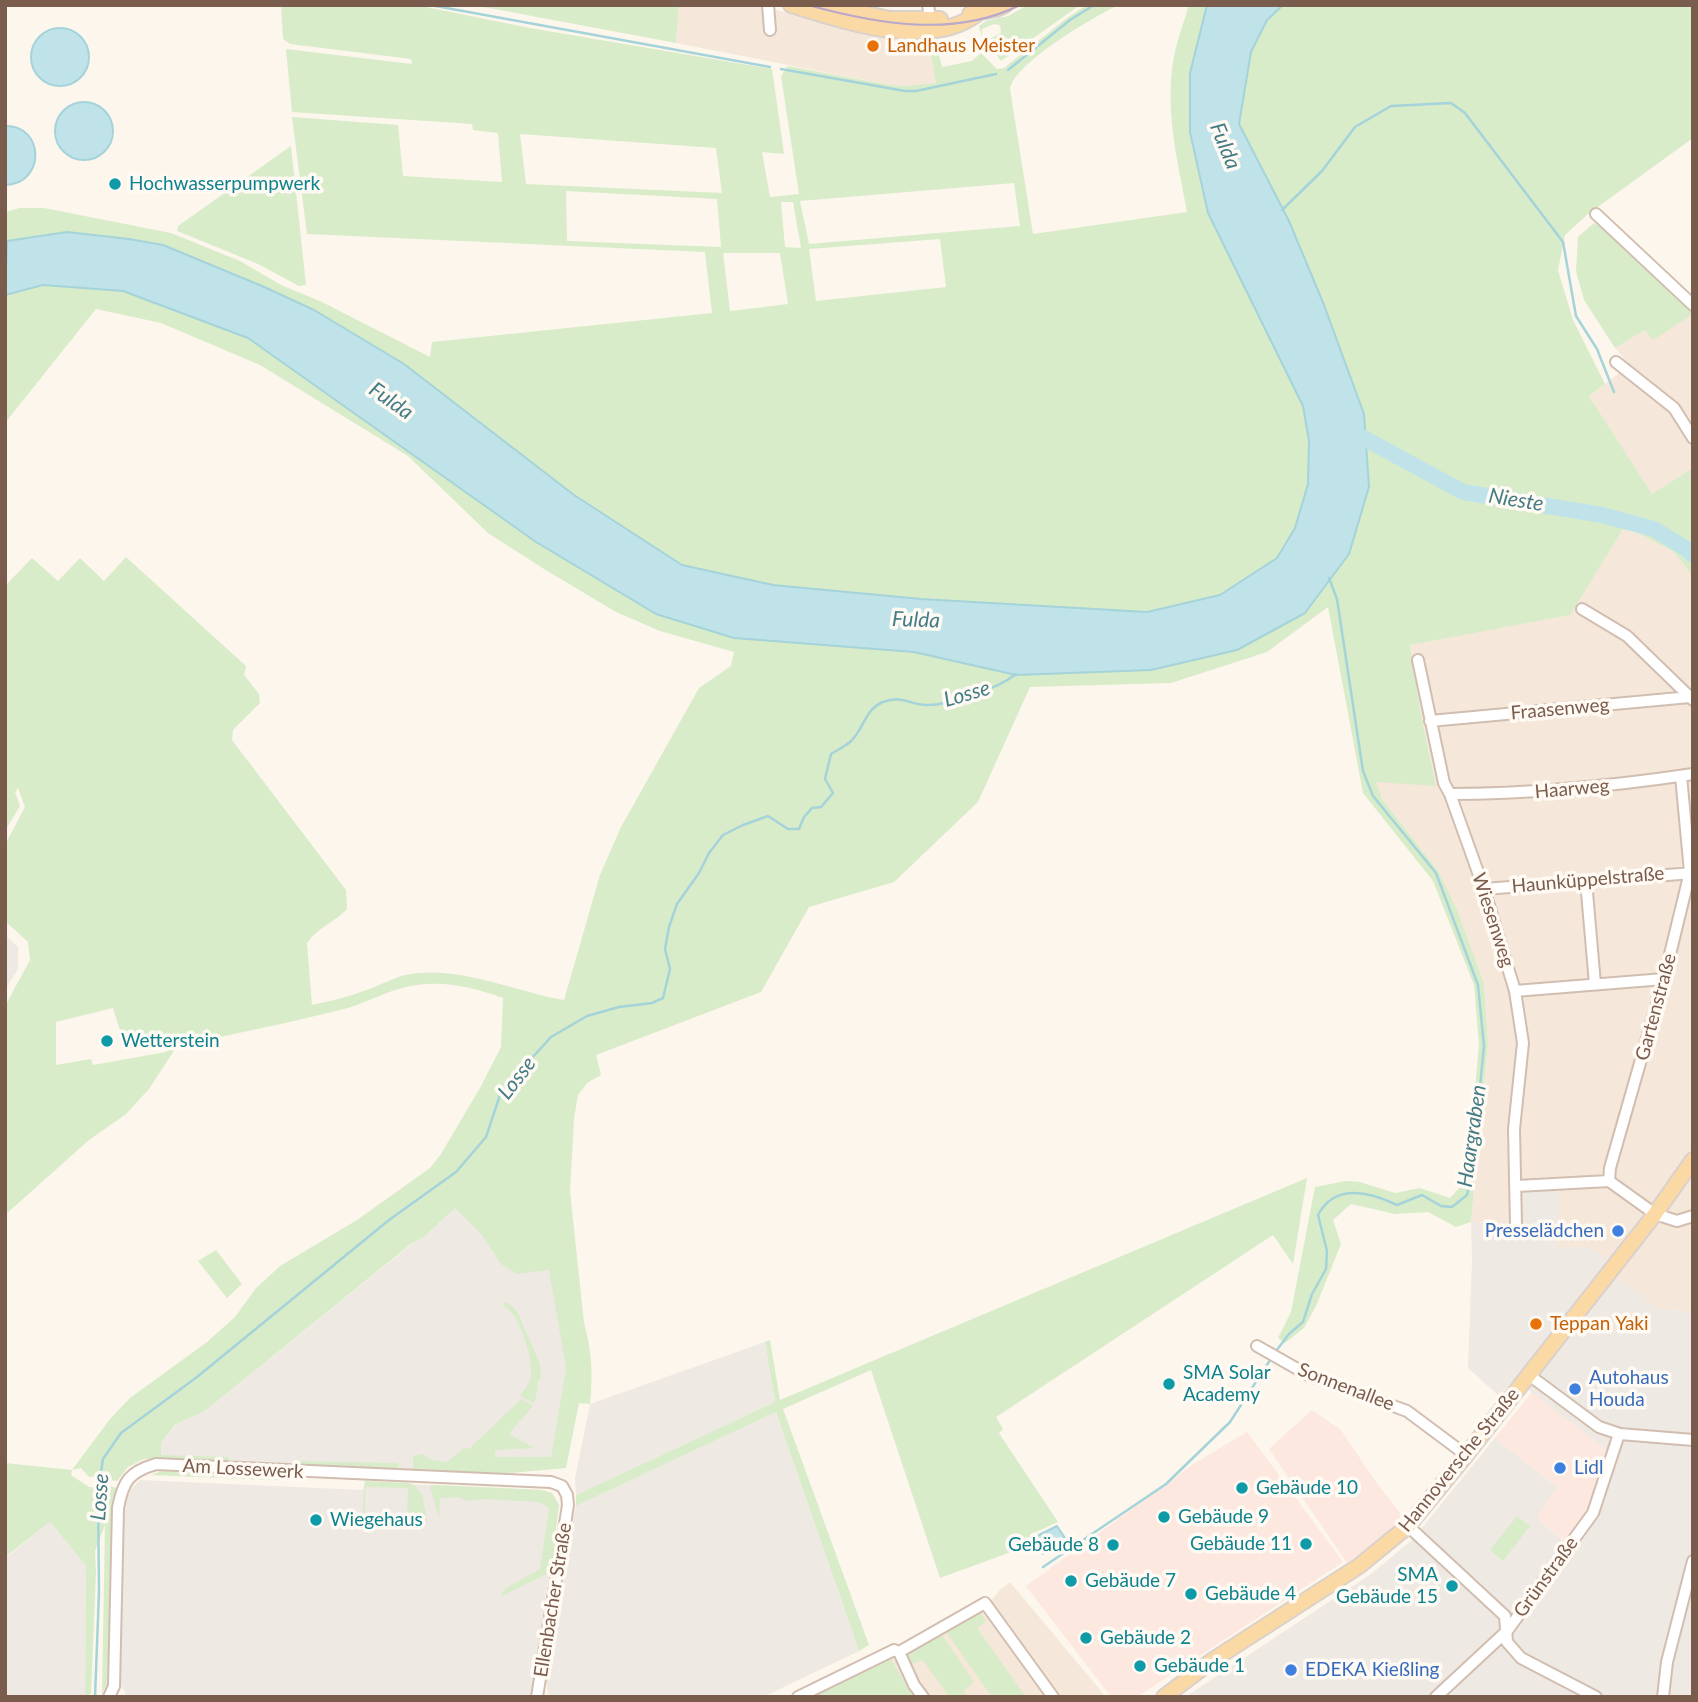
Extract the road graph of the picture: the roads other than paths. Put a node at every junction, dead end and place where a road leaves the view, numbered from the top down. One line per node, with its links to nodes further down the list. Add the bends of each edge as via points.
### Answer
1 (768, 5): 6 (street)
2 (791, 5): 5 (main road, via 856,24 899,30 956,26)
3 (824, 5): 5 (main road, via 909,20)
4 (1006, 5): 5 (main road)
5 (977, 14)
6 (770, 30)
7 (1596, 214): 8 (street)
8 (1693, 304)
9 (1616, 362): 10 (street, via 1674,408)
10 (1693, 438)
11 (1582, 609): 13 (street, via 1627,636)
12 (1418, 660): 14 (street, Wiesenweg)
13 (1691, 698): 14 (street, Fraasenweg)
14 (1430, 722): 16 (street, Wiesenweg)
15 (1687, 775): 16 (street, Haarweg, via 1596,788); 17 (street, Gartenstraße)
16 (1450, 794): 19 (street, Wiesenweg)
17 (1692, 872): 18 (street, Haunküppelstraße); 20 (street, Gartenstraße)
18 (1586, 881): 19 (street, Haunküppelstraße); 21 (street)
19 (1484, 889): 22 (street, Wiesenweg)
20 (1664, 979): 21 (street); 24 (street, Gartenstraße)
21 (1595, 984): 22 (street)
22 (1515, 991): 25 (street, Wiesenweg, via 1523,1044 1514,1129)
23 (1693, 1160): 26 (main road, Hannoversche Straße)
24 (1609, 1181): 25 (street); 26 (street)
25 (1517, 1186): 28 (street, Wiesenweg)
26 (1655, 1214): 27 (street, via 1677,1221); 30 (main road, Hannoversche Straße)
27 (1693, 1216)
28 (1516, 1225)
29 (1261, 1348): 33 (street, Sonnenallee, via 1308,1376 1407,1411)
30 (1529, 1375): 31 (street, via 1599,1427); 33 (main road, Hannoversche Straße)
31 (1619, 1434): 32 (street); 37 (street, Grünstraße, via 1593,1513)
32 (1693, 1440)
33 (1466, 1455): 35 (main road, Hannoversche Straße)
34 (568, 1505): 39 (street, Ellenbacher Straße); 40 (street, Am Lossewerk, via 562,1486 551,1482 156,1464 140,1468 123,1486 118,1508 114,1686)
35 (1408, 1526): 37 (street, via 1505,1616); 44 (main road, Hannoversche Straße, via 1359,1566)
36 (1693, 1560): 47 (street, via 1667,1662)
37 (1507, 1632): 45 (street, Grünstraße); 46 (street, via 1507,1642 1521,1658)
38 (899, 1652): 41 (street, via 894,1650); 42 (street); 43 (street, via 985,1603)
39 (538, 1696)
40 (109, 1697)
41 (798, 1697)
42 (923, 1697)
43 (1053, 1697)
44 (1164, 1697)
45 (1436, 1697)
46 (1596, 1697)
47 (1663, 1697)

